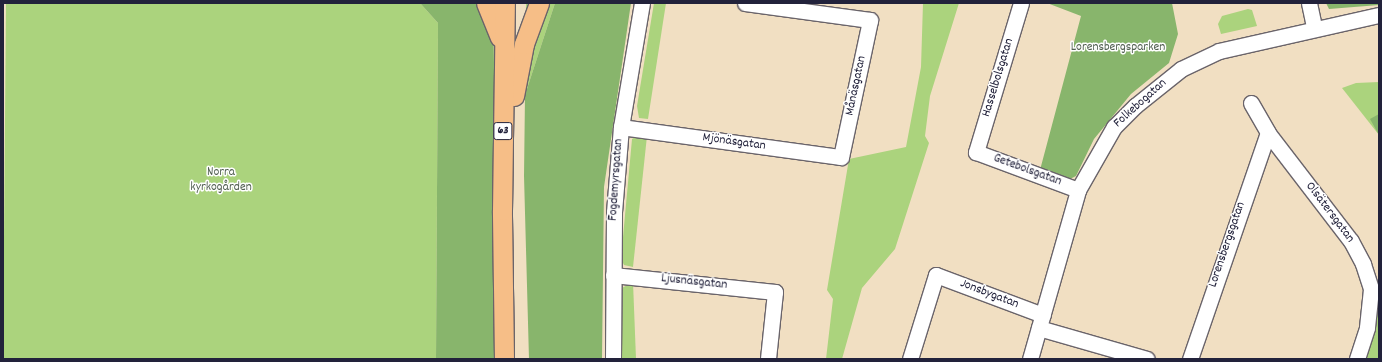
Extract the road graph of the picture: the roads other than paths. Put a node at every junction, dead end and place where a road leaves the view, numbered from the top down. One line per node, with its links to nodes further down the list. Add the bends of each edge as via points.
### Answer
1 (486, 3): 11 (main road, via 495,20)
2 (505, 3): 11 (main road, 63)
3 (514, 3): 12 (main road, 63)
4 (539, 3): 12 (main road, via 524,44)
5 (642, 3): 14 (street, Fogdemyrsgatan)
6 (745, 3): 16 (street, Månäsgatan, via 870,20)
7 (1021, 3): 17 (street, Hasselbolsgatan)
8 (1310, 3): 10 (street)
9 (1379, 15): 10 (street, Folkebogatan)
10 (1314, 27): 18 (street, Folkebogatan, via 1219,51 1182,69 1114,127)
11 (504, 53): 21 (main road, 63)
12 (514, 96): 22 (main road, 63)
13 (1251, 103): 15 (street, Olsätersgatan)
14 (621, 127): 16 (street, Mjönäsgatan, via 831,157 840,158); 19 (street, Fogdemyrsgatan)
15 (1268, 133): 28 (street, Lorensbergsgatan); 29 (street, Olsätersgatan, via 1351,241 1363,264 1371,290 1367,328)
16 (843, 152)
17 (976, 152): 18 (street, Getebolsgatan)
18 (1078, 190): 20 (street, Folkebogatan)
19 (613, 274): 23 (street, Fogdemyrsgatan); 24 (street, Ljusnäsgatan, via 775,292)
20 (1041, 322): 25 (street, Jonsbygatan, via 936,275); 26 (street, Folkebogatan); 27 (street, Jonsbygatan)
21 (504, 359)
22 (516, 359)
23 (612, 359)
24 (768, 359)
25 (910, 359)
26 (1030, 359)
27 (1147, 359)
28 (1190, 359)
29 (1356, 359)

